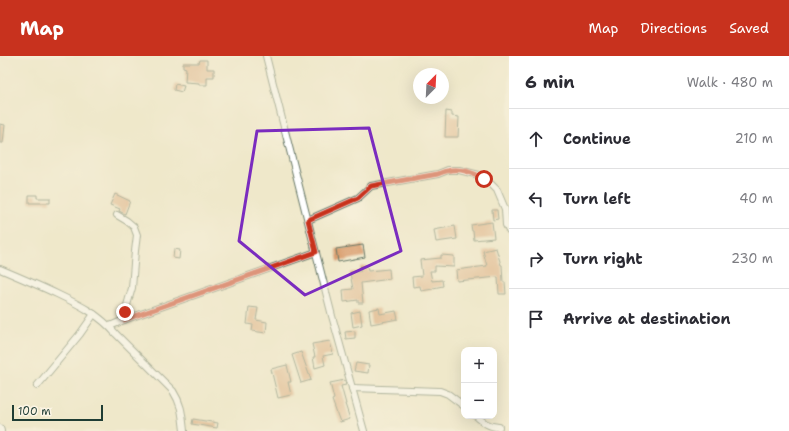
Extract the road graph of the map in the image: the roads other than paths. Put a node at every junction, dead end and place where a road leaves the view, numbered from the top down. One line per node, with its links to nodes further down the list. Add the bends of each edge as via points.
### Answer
1 (266, 56): 3 (street)
2 (117, 215): 8 (street, via 134,227 137,235 132,288)
3 (308, 220): 4 (street, via 358,198 371,186 448,170 460,170 479,175 497,190 506,209 506,225); 5 (street)
4 (509, 231)
5 (316, 252): 8 (street); 11 (street)
6 (0, 269): 7 (street, via 82,306)
7 (94, 314): 9 (street); 10 (street)
8 (124, 320): 9 (street)
9 (110, 326): 15 (street, via 173,391 182,410)
10 (38, 386)
11 (352, 388): 12 (street, via 440,391); 16 (street)
12 (461, 404)
13 (480, 419): 14 (street, via 488,425)
14 (499, 427)
15 (184, 431)
16 (364, 431)

